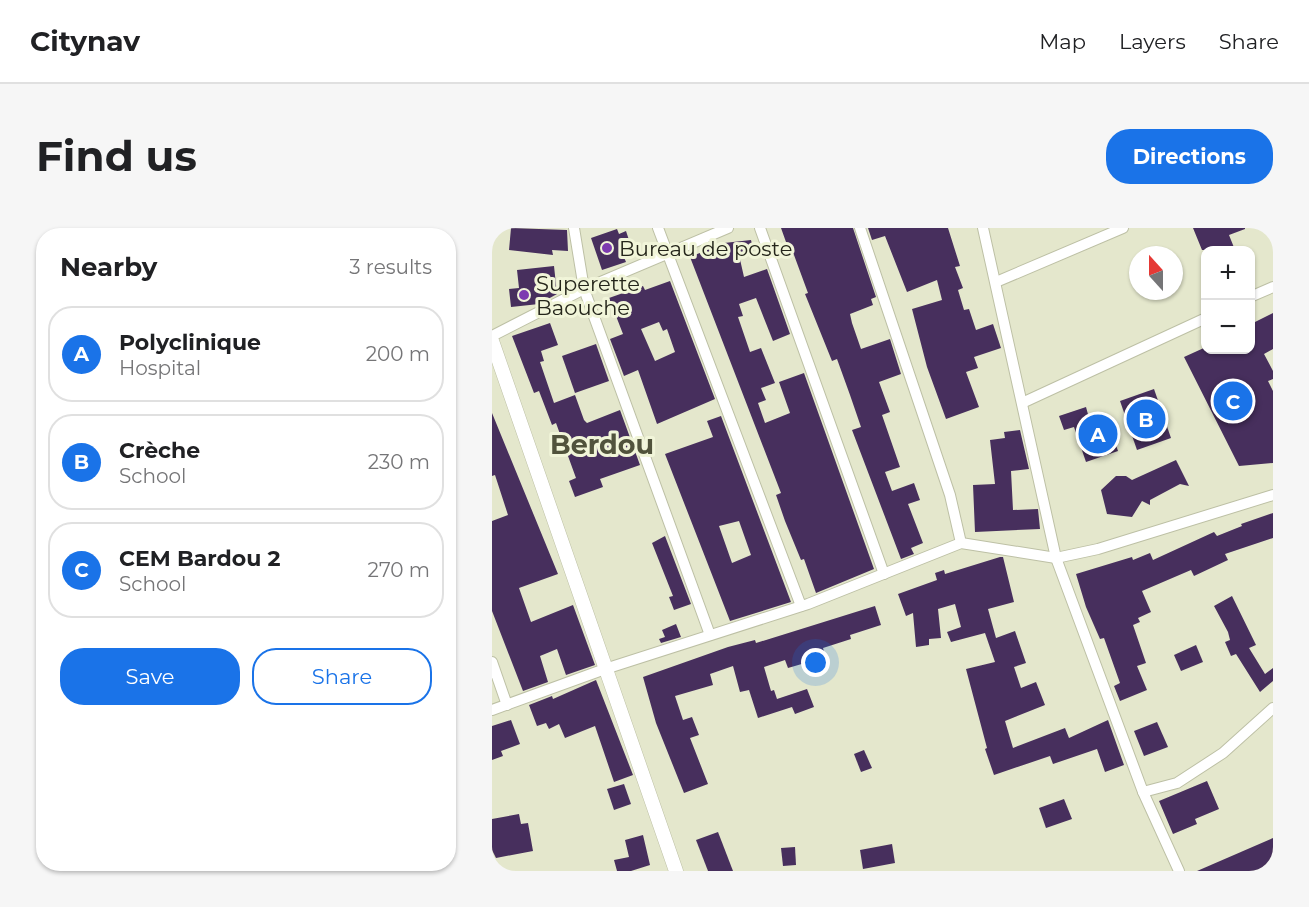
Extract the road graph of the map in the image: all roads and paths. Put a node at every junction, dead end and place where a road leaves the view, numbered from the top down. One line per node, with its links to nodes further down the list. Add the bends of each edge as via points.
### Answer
1 (574, 228): 11 (street)
2 (658, 228): 8 (street)
3 (728, 228): 8 (street)
4 (760, 228): 20 (street)
5 (860, 228): 18 (street, via 950,495)
6 (983, 228): 9 (street)
7 (1123, 228): 9 (street)
8 (668, 254): 11 (street); 21 (street)
9 (996, 282): 16 (street)
10 (1273, 286): 12 (street)
11 (584, 289): 14 (street); 22 (street)
12 (1255, 295)
13 (1201, 320): 16 (street)
14 (492, 336)
15 (492, 341): 24 (main road)
16 (1022, 403): 19 (street)
17 (1273, 495): 19 (street, via 1098,549)
18 (961, 543): 19 (street); 20 (street)
19 (1056, 558): 28 (street)
20 (884, 573): 21 (street)
21 (801, 606): 22 (street)
22 (710, 635): 24 (street)
23 (492, 662): 25 (street)
24 (605, 669): 25 (street); 29 (main road)
25 (507, 705): 27 (street)
26 (1273, 708): 28 (street, via 1223,753 1177,783)
27 (492, 710)
28 (1143, 792): 30 (street)
29 (676, 871)
30 (1179, 871)

